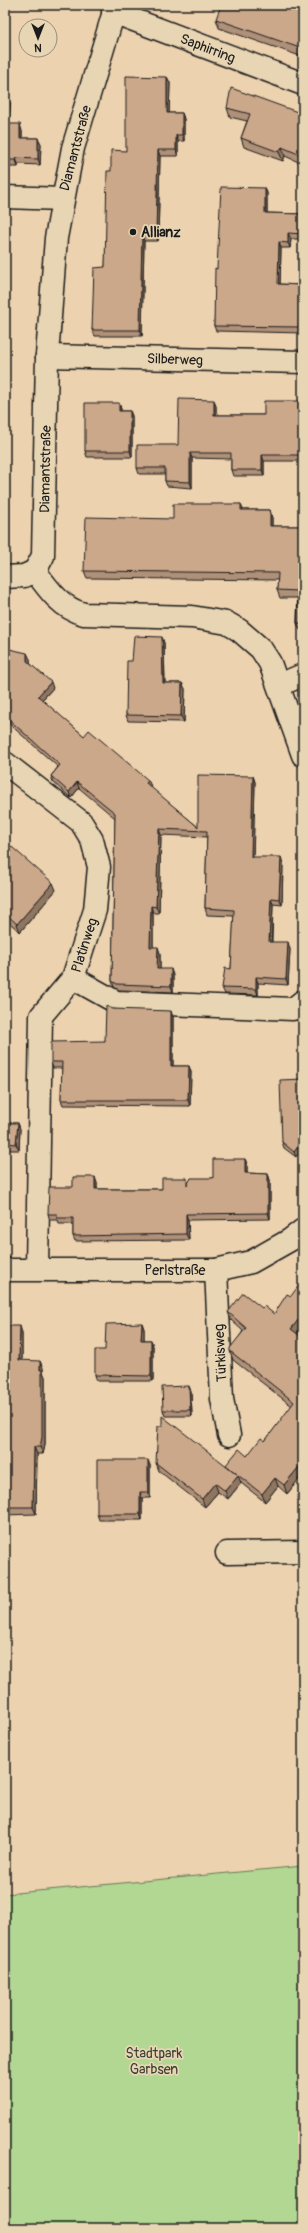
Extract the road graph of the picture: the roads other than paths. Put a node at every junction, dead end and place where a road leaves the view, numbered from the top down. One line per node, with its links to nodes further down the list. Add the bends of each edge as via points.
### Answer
1 (114, 8): 2 (street, Saphirring); 4 (street, Diamantstraße, via 73,148)
2 (303, 84)
3 (5, 197): 4 (street)
4 (62, 199): 5 (street, Diamantstraße, via 56,238)
5 (47, 356): 6 (street, Silberweg); 7 (street, Diamantstraße, via 43,556)
6 (303, 362)
7 (35, 571): 8 (street, via 24,576); 10 (street, via 50,591 73,612 192,616 228,623 261,649)
8 (5, 577)
9 (303, 675): 10 (street)
10 (278, 685): 11 (street)
11 (303, 755)
12 (5, 763): 13 (street, Platinweg, via 81,822 92,840 99,867 95,910)
13 (73, 978): 14 (street, Platinweg, via 116,1002 293,1009); 16 (street, via 41,1016)
14 (303, 1001)
15 (303, 1230): 18 (street, Perlstraße, via 251,1262)
16 (37, 1269): 17 (street, Perlstraße); 18 (street, Perlstraße)
17 (5, 1270)
18 (216, 1270): 19 (street, Türkisweg, via 222,1398)
19 (229, 1435)
20 (303, 1552): 21 (street)
21 (227, 1553)

